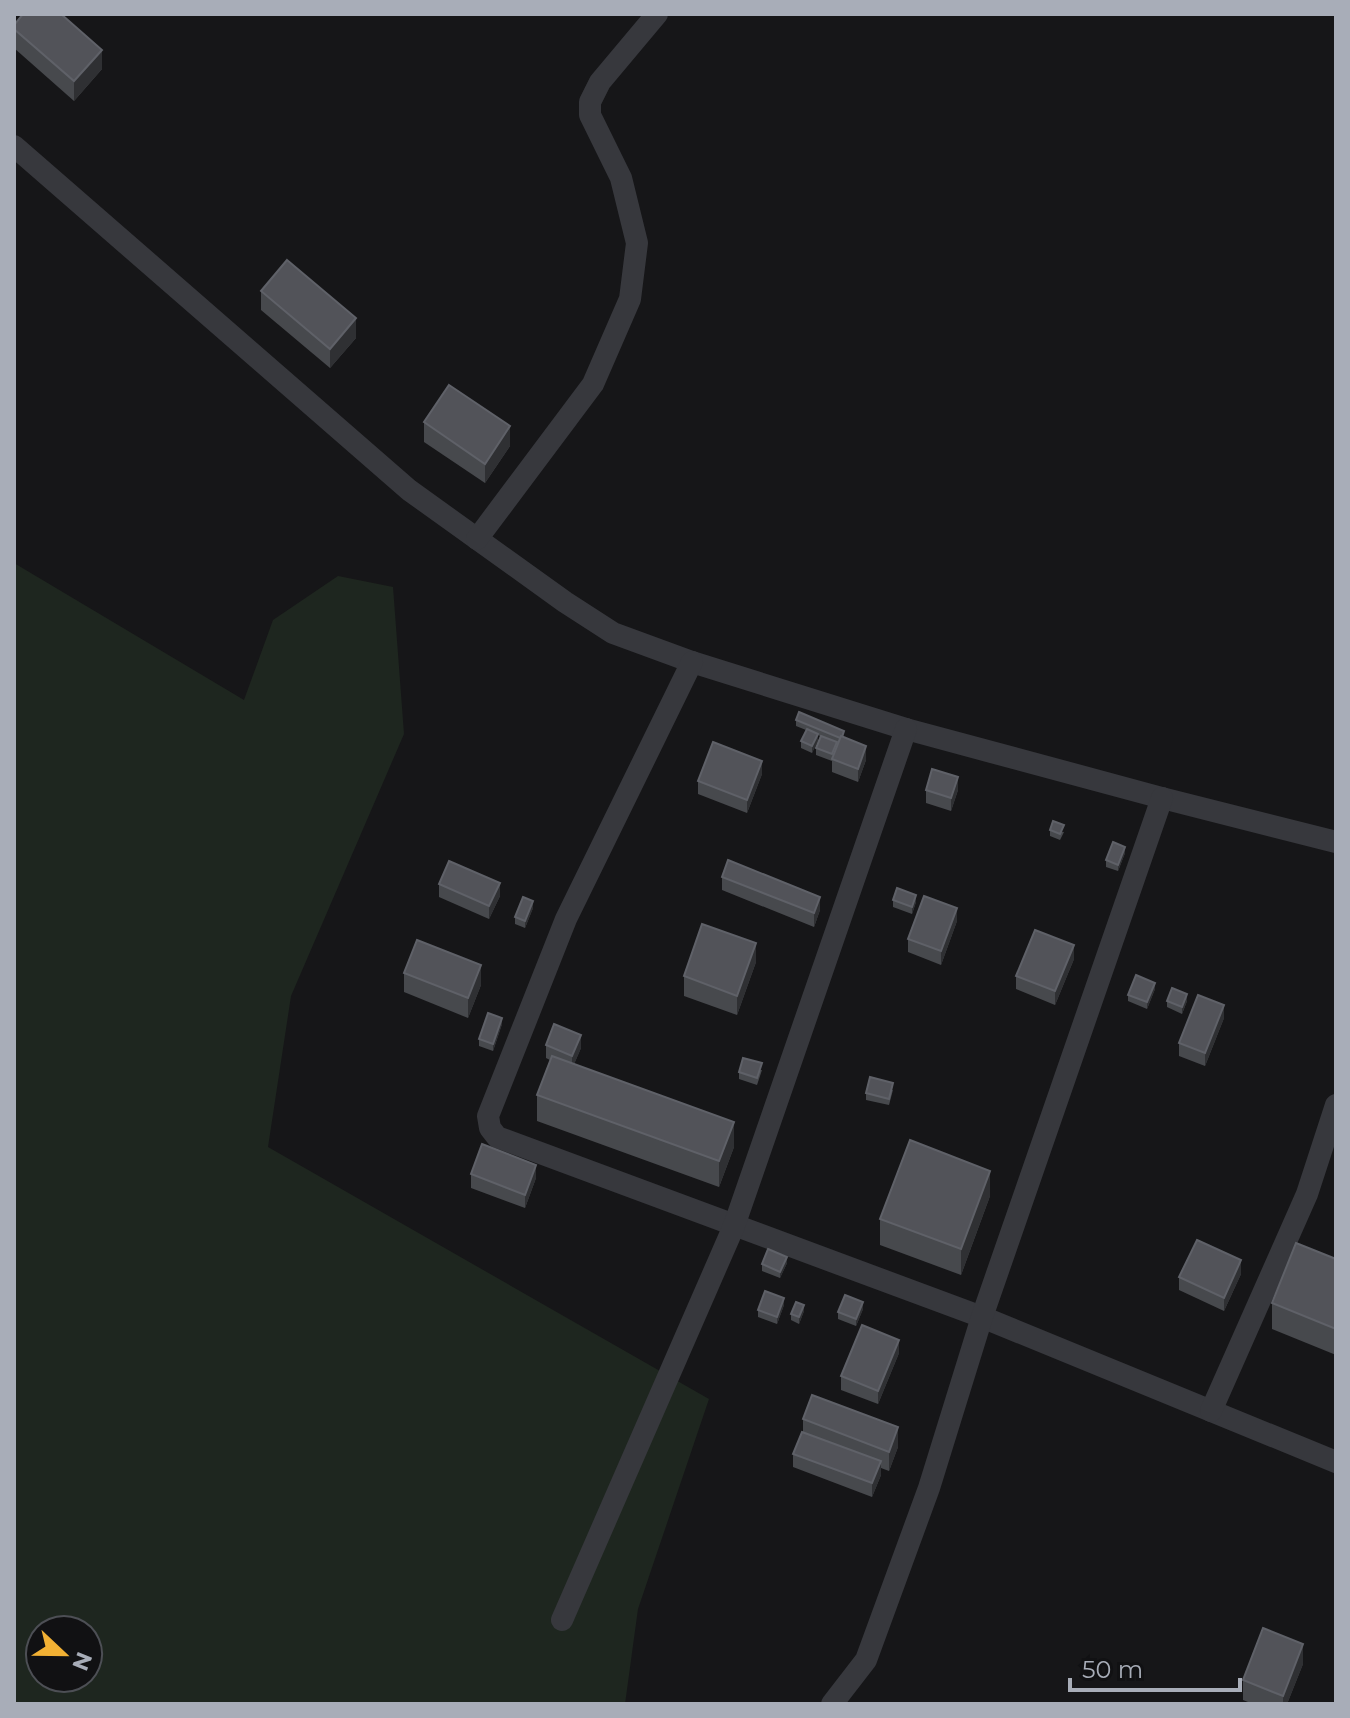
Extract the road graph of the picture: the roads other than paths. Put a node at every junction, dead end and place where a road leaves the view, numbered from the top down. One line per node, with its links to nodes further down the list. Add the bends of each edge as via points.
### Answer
1 (657, 14): 3 (street, via 600,82 590,102 590,115 621,178 637,243 630,299 593,384)
2 (14, 146): 3 (street, via 409,490)
3 (477, 539): 4 (street, via 613,633)
4 (692, 662): 5 (street); 9 (street, via 566,919 488,1116 497,1137)
5 (906, 729): 6 (street); 9 (street)
6 (1162, 798): 7 (street); 10 (street)
7 (1336, 842)
8 (1336, 1105): 11 (street, via 1307,1194)
9 (734, 1226): 10 (street); 13 (street)
10 (982, 1317): 11 (street); 14 (street, via 929,1488 866,1660)
11 (1211, 1411): 12 (street)
12 (1336, 1462)
13 (562, 1620)
14 (832, 1704)

